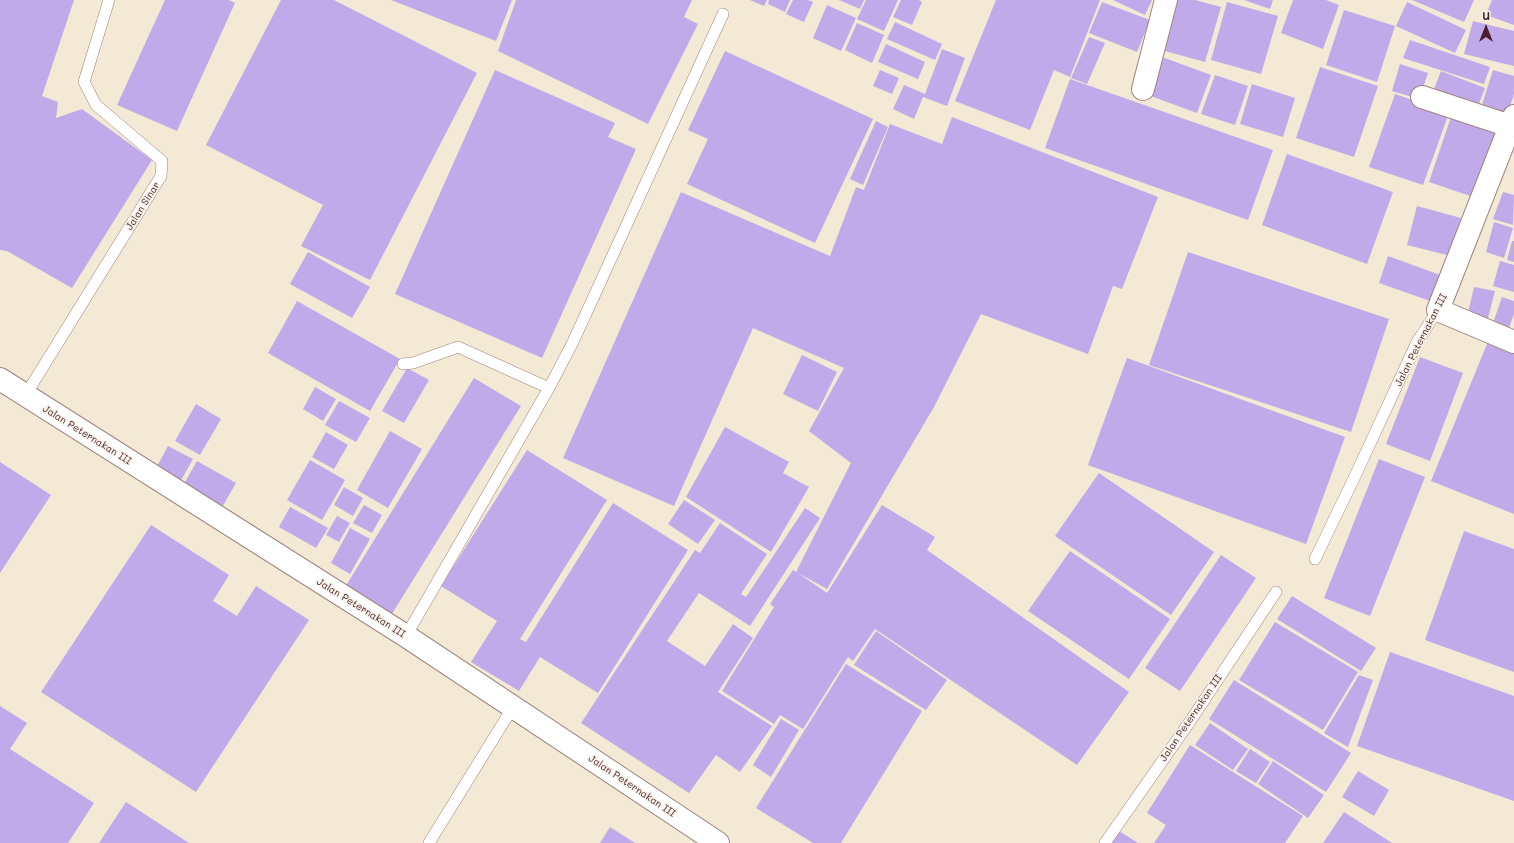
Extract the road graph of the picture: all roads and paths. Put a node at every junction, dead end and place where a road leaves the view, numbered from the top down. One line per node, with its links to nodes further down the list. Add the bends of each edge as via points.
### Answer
1 (109, 0): 12 (lane, Jalan Sinar, via 84,82 96,105 162,161 161,176)
2 (1166, 0): 4 (street)
3 (722, 14): 11 (lane, via 573,342)
4 (1143, 89)
5 (1422, 97): 6 (street)
6 (1512, 121): 7 (street, Jalan Peternakan III)
7 (1438, 310): 8 (street); 13 (lane, Jalan Peternakan III, via 1418,342)
8 (1514, 342)
9 (403, 364): 11 (lane, via 458,348)
10 (0, 379): 12 (street, Jalan Peternakan III)
11 (548, 388): 15 (lane)
12 (25, 396): 15 (street, Jalan Peternakan III)
13 (1315, 559)
14 (1276, 592): 19 (lane, Jalan Peternakan III)
15 (406, 636): 16 (street, Jalan Peternakan III)
16 (513, 707): 17 (lane); 18 (street, Jalan Peternakan III)
17 (428, 843)
18 (718, 843)
19 (1105, 843)

